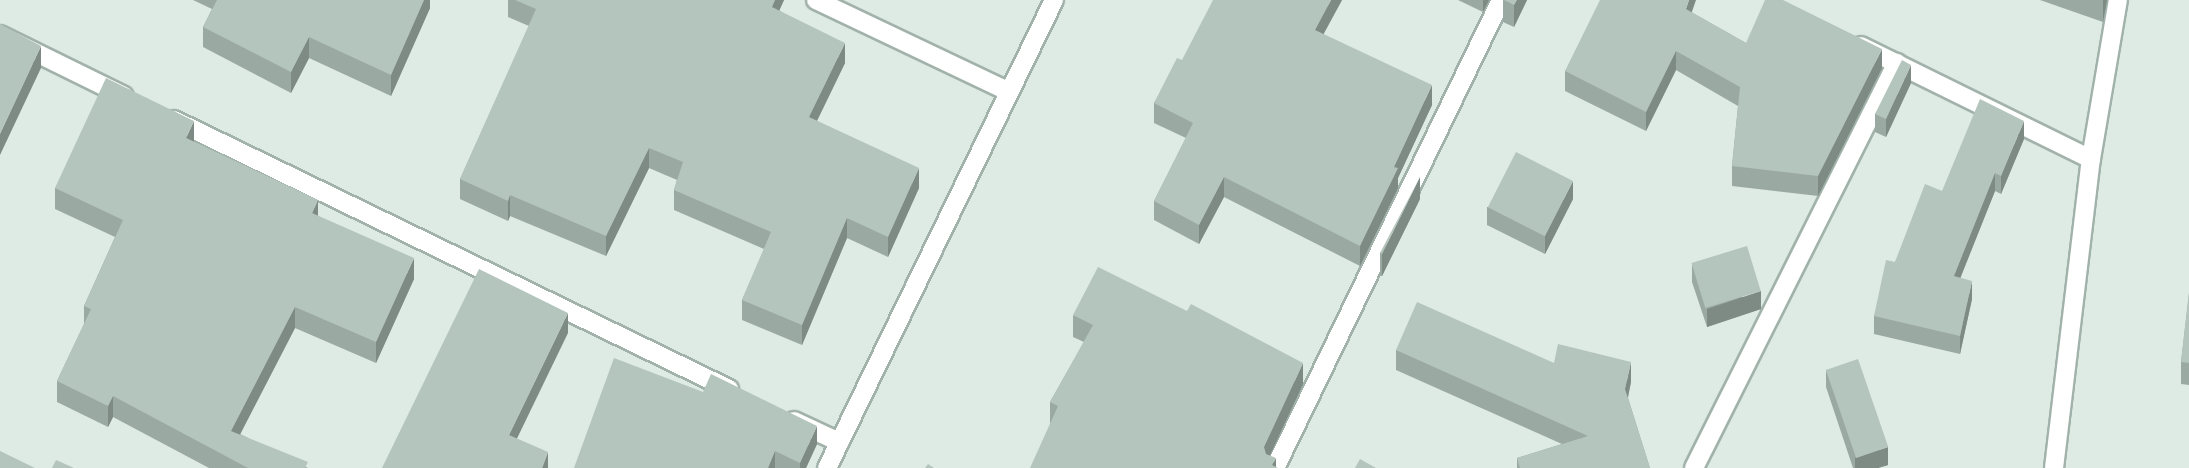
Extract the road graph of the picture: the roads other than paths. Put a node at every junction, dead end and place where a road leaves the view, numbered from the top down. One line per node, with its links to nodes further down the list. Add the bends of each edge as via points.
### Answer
1 (816, 0): 8 (street)
2 (1054, 0): 8 (street)
3 (1501, 0): 16 (street)
4 (2118, 0): 11 (street)
5 (0, 36): 9 (street)
6 (1843, 37): 7 (street)
7 (1897, 63): 11 (street); 17 (street)
8 (1008, 91): 14 (street)
9 (140, 103)
10 (161, 114): 12 (street)
11 (2091, 159): 18 (street)
12 (742, 395)
13 (774, 411): 14 (street)
14 (839, 442): 15 (street)
15 (827, 468)
16 (1275, 468)
17 (1694, 468)
18 (2054, 468)

